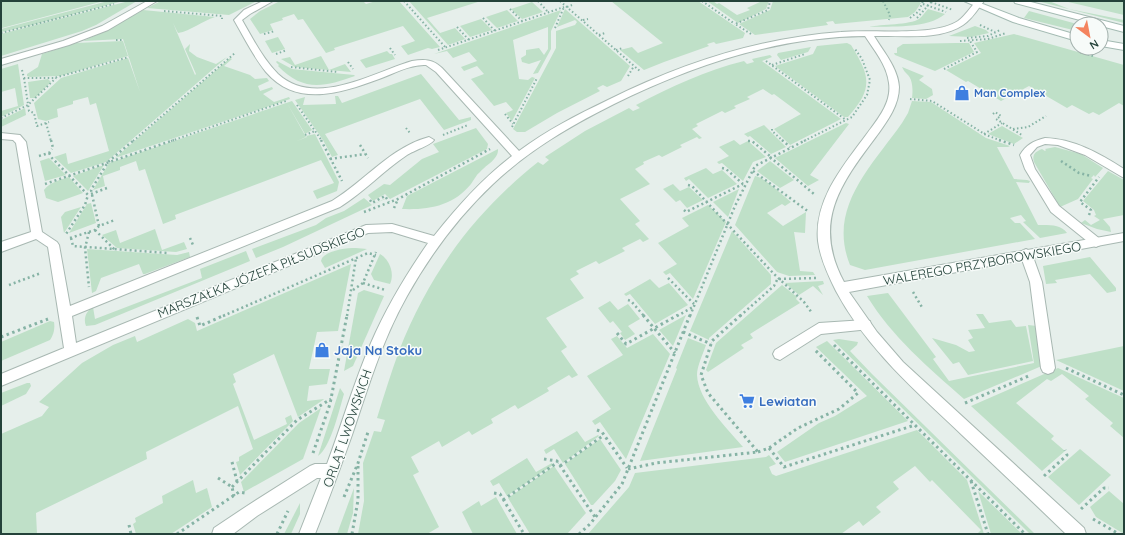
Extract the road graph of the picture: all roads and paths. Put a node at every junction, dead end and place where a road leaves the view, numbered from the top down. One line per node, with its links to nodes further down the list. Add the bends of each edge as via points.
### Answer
1 (153, 1): 19 (street)
2 (269, 1): 100 (street, via 238,20 267,68 283,83 303,91 338,89 422,62 431,64)
3 (404, 1): 47 (path, via 446,48)
4 (538, 1): 21 (path)
5 (560, 1): 17 (path)
6 (702, 1): 32 (path)
7 (770, 1): 32 (path, via 768,10)
8 (883, 1): 30 (path, via 890,15)
9 (923, 1): 15 (path)
10 (932, 1): 18 (path)
11 (968, 1): 14 (street)
12 (1018, 1): 36 (street)
13 (118, 3): 39 (path)
14 (978, 3): 43 (street, via 959,24 938,31); 46 (street, via 1016,20)
15 (923, 4): 22 (path); 26 (path, via 916,14)
16 (572, 5): 17 (path)
17 (565, 7): 21 (path); 28 (path); 35 (path)
18 (946, 8)
19 (137, 9): 27 (path, via 222,16); 61 (street, via 105,28 66,43)
20 (510, 9): 31 (path)
21 (548, 12): 31 (path)
22 (946, 13)
23 (483, 18): 37 (path)
24 (588, 19): 28 (path)
25 (895, 19): 30 (path)
26 (908, 19)
27 (222, 20)
28 (582, 20): 44 (path)
29 (882, 20): 30 (path)
30 (889, 20)
31 (522, 21): 37 (path)
32 (735, 24): 42 (path)
33 (978, 24): 45 (path)
34 (457, 26): 47 (path)
35 (555, 28)
36 (1124, 29)
37 (496, 30): 47 (path)
38 (275, 31): 40 (path)
39 (1, 33)
40 (266, 33)
41 (605, 33): 44 (path)
42 (749, 33)
43 (868, 33): 100 (street, via 805,38 765,45 687,67 642,86 569,123); 126 (street, via 892,77 894,95 885,116 841,180 830,200)
44 (599, 35): 55 (path)
45 (999, 35)
46 (1069, 36)
47 (469, 40)
48 (970, 41): 68 (path, via 977,52)
49 (1109, 44): 51 (street)
50 (853, 47): 82 (path, via 862,59 870,80 867,95 852,117)
51 (1124, 47)
52 (390, 48): 58 (path)
53 (623, 48): 55 (path)
54 (287, 50): 57 (path)
55 (616, 50): 65 (path)
56 (235, 53): 103 (path)
57 (278, 53)
58 (394, 53)
59 (810, 53): 64 (path)
60 (128, 56): 73 (path)
61 (1, 62)
62 (348, 62): 66 (path)
63 (766, 62): 64 (path)
64 (771, 65): 82 (path)
65 (634, 66): 69 (path); 75 (path)
66 (352, 67)
67 (293, 68): 70 (path)
68 (944, 69)
69 (641, 71)
70 (338, 72)
71 (23, 73): 72 (path)
72 (24, 78): 73 (path); 77 (path)
73 (56, 78): 77 (path)
74 (538, 78): 84 (path)
75 (626, 80)
76 (910, 95): 89 (path, via 910,101 932,101)
77 (28, 105): 81 (path); 98 (path, via 29,111 34,113 37,126 47,123 52,149)
78 (505, 114): 84 (path)
79 (993, 114): 83 (path, via 995,112 1001,116 996,119)
80 (1046, 116): 86 (path, via 1028,127)
81 (1, 118)
82 (846, 120): 97 (path)
83 (1002, 123): 86 (path); 89 (path)
84 (513, 124): 88 (path)
85 (772, 129): 97 (path)
86 (1013, 129): 92 (path)
87 (315, 131): 90 (path); 102 (path); 103 (path, via 292,99)
88 (511, 131)
89 (984, 134): 93 (path)
90 (305, 135)
91 (1, 136): 114 (street, via 20,138)
92 (1025, 137)
93 (995, 139)
94 (429, 140): 115 (street, via 401,154)
95 (748, 140): 101 (path)
96 (360, 146): 102 (path, via 364,153)
97 (790, 147): 101 (path)
98 (54, 148)
99 (49, 153): 109 (path)
100 (518, 156): 137 (street, via 468,201)
101 (770, 157): 105 (path, via 755,166); 119 (path, via 815,195)
102 (330, 159): 115 (path, via 343,183 339,192 342,190)
103 (107, 163): 109 (path); 116 (path, via 91,190)
104 (722, 168): 112 (path)
105 (753, 171): 112 (path); 124 (path)
106 (1077, 171): 110 (path, via 1086,177)
107 (1101, 174): 128 (path, via 1080,202 1091,210 1090,214)
108 (1124, 174): 128 (street, via 1091,154 1060,142 1044,142 1028,150 1025,159 1030,169 1055,209)
109 (70, 175): 114 (path); 117 (path)
110 (1091, 176)
111 (688, 185): 120 (path)
112 (744, 185): 120 (path); 127 (path)
113 (107, 188): 116 (path)
114 (29, 189): 132 (street)
115 (353, 193): 158 (street, via 336,204)
116 (92, 194): 117 (path); 129 (path)
117 (88, 195): 133 (path, via 85,205)
118 (398, 199): 122 (path)
119 (813, 201)
120 (708, 202): 123 (path, via 686,212); 127 (path)
121 (812, 205): 124 (path)
122 (394, 208)
123 (684, 210)
124 (810, 212): 126 (path)
125 (115, 220): 129 (path)
126 (824, 222): 153 (street, via 826,250 834,276)
127 (728, 223): 149 (path); 159 (path)
128 (1072, 223): 138 (street)
129 (99, 226): 130 (path)
130 (95, 230): 131 (path); 143 (path)
131 (89, 232): 136 (path); 142 (path)
132 (37, 234): 141 (street); 147 (street, via 53,245)
133 (65, 235)
134 (1124, 237): 138 (street, WALEREGO PRZYBOROWSKIEGO)
135 (190, 238): 139 (path)
136 (66, 240)
137 (435, 241): 173 (street, MARSZAŁKA JÓZEFA PIŁSUDSKIEGO, via 395,228 366,229); 194 (street, ORLĄT LWOWSKICH, via 405,286 387,320 371,356)
138 (1096, 242): 145 (street, WALEREGO PRZYBOROWSKIEGO)
139 (193, 245)
140 (73, 246): 142 (path)
141 (1, 247)
142 (85, 248): 143 (path); 158 (path)
143 (115, 250): 144 (path)
144 (174, 254)
145 (1026, 254): 153 (street, WALEREGO PRZYBOROWSKIEGO); 176 (street, via 1036,282)
146 (356, 258): 151 (path, via 376,253); 156 (path); 162 (path, via 200,326 198,317)
147 (56, 267): 152 (path); 161 (street)
148 (668, 278): 159 (path)
149 (778, 278): 150 (path); 163 (path, via 807,305); 172 (path, via 774,286 712,341)
150 (821, 278)
151 (363, 283): 154 (path); 156 (path)
152 (9, 285)
153 (841, 288): 165 (street)
154 (386, 290)
155 (911, 290): 160 (path)
156 (352, 291): 179 (path)
157 (628, 300): 166 (path)
158 (91, 301): 161 (street)
159 (694, 306): 166 (path); 167 (path)
160 (923, 309)
161 (64, 313): 173 (street)
162 (192, 314)
163 (813, 315)
164 (49, 319): 169 (path)
165 (864, 325): 170 (street, via 819,329); 211 (street, via 898,366)
166 (654, 328): 168 (path, via 626,344); 174 (path)
167 (683, 332): 172 (path); 174 (path)
168 (617, 333)
169 (1, 337)
170 (804, 339): 175 (street); 185 (path, via 858,393 838,409 798,428)
171 (830, 341): 181 (path)
172 (712, 344): 187 (path, via 701,375 708,393)
173 (71, 350): 177 (street, MARSZAŁKA JÓZEFA PIŁSUDSKIEGO)
174 (674, 353): 193 (path)
175 (780, 354)
176 (1048, 368): 178 (path, via 1057,364); 180 (path)
177 (1, 380)
178 (1124, 395)
179 (330, 399): 188 (path); 198 (path, via 297,420)
180 (964, 403)
181 (915, 425): 185 (path, via 784,467); 197 (path)
182 (369, 427): 191 (path)
183 (597, 430): 184 (path)
184 (604, 435): 192 (path); 193 (path)
185 (769, 448): 187 (path)
186 (1065, 450): 195 (path, via 1067,455)
187 (758, 452): 193 (path)
188 (311, 458)
189 (544, 459): 192 (path, via 557,461)
190 (232, 462): 198 (path)
191 (358, 463): 204 (path); 217 (path, via 358,510)
192 (559, 464): 205 (path); 208 (path)
193 (627, 469): 208 (path, via 622,484)
194 (332, 471): 214 (street, via 315,471); 216 (street, ORLĄT LWOWSKICH)
195 (1043, 476)
196 (218, 478): 199 (path)
197 (971, 480): 220 (path); 221 (path)
198 (237, 481): 199 (path)
199 (232, 487): 203 (path)
200 (1109, 488): 207 (path, via 1104,488 1080,510)
201 (494, 493): 205 (path, via 500,494)
202 (248, 494): 203 (path, via 239,492)
203 (234, 496): 213 (path)
204 (343, 499)
205 (503, 500): 218 (path)
206 (291, 507): 215 (path)
207 (1084, 513)
208 (594, 517): 219 (path)
209 (1088, 517): 222 (path)
210 (129, 525): 212 (path)
211 (1075, 533)
212 (130, 534)
213 (177, 534)
214 (220, 534)
215 (277, 534)
216 (307, 534)
217 (352, 534)
218 (524, 534)
219 (579, 534)
220 (988, 534)
221 (1026, 534)
222 (1119, 534)

